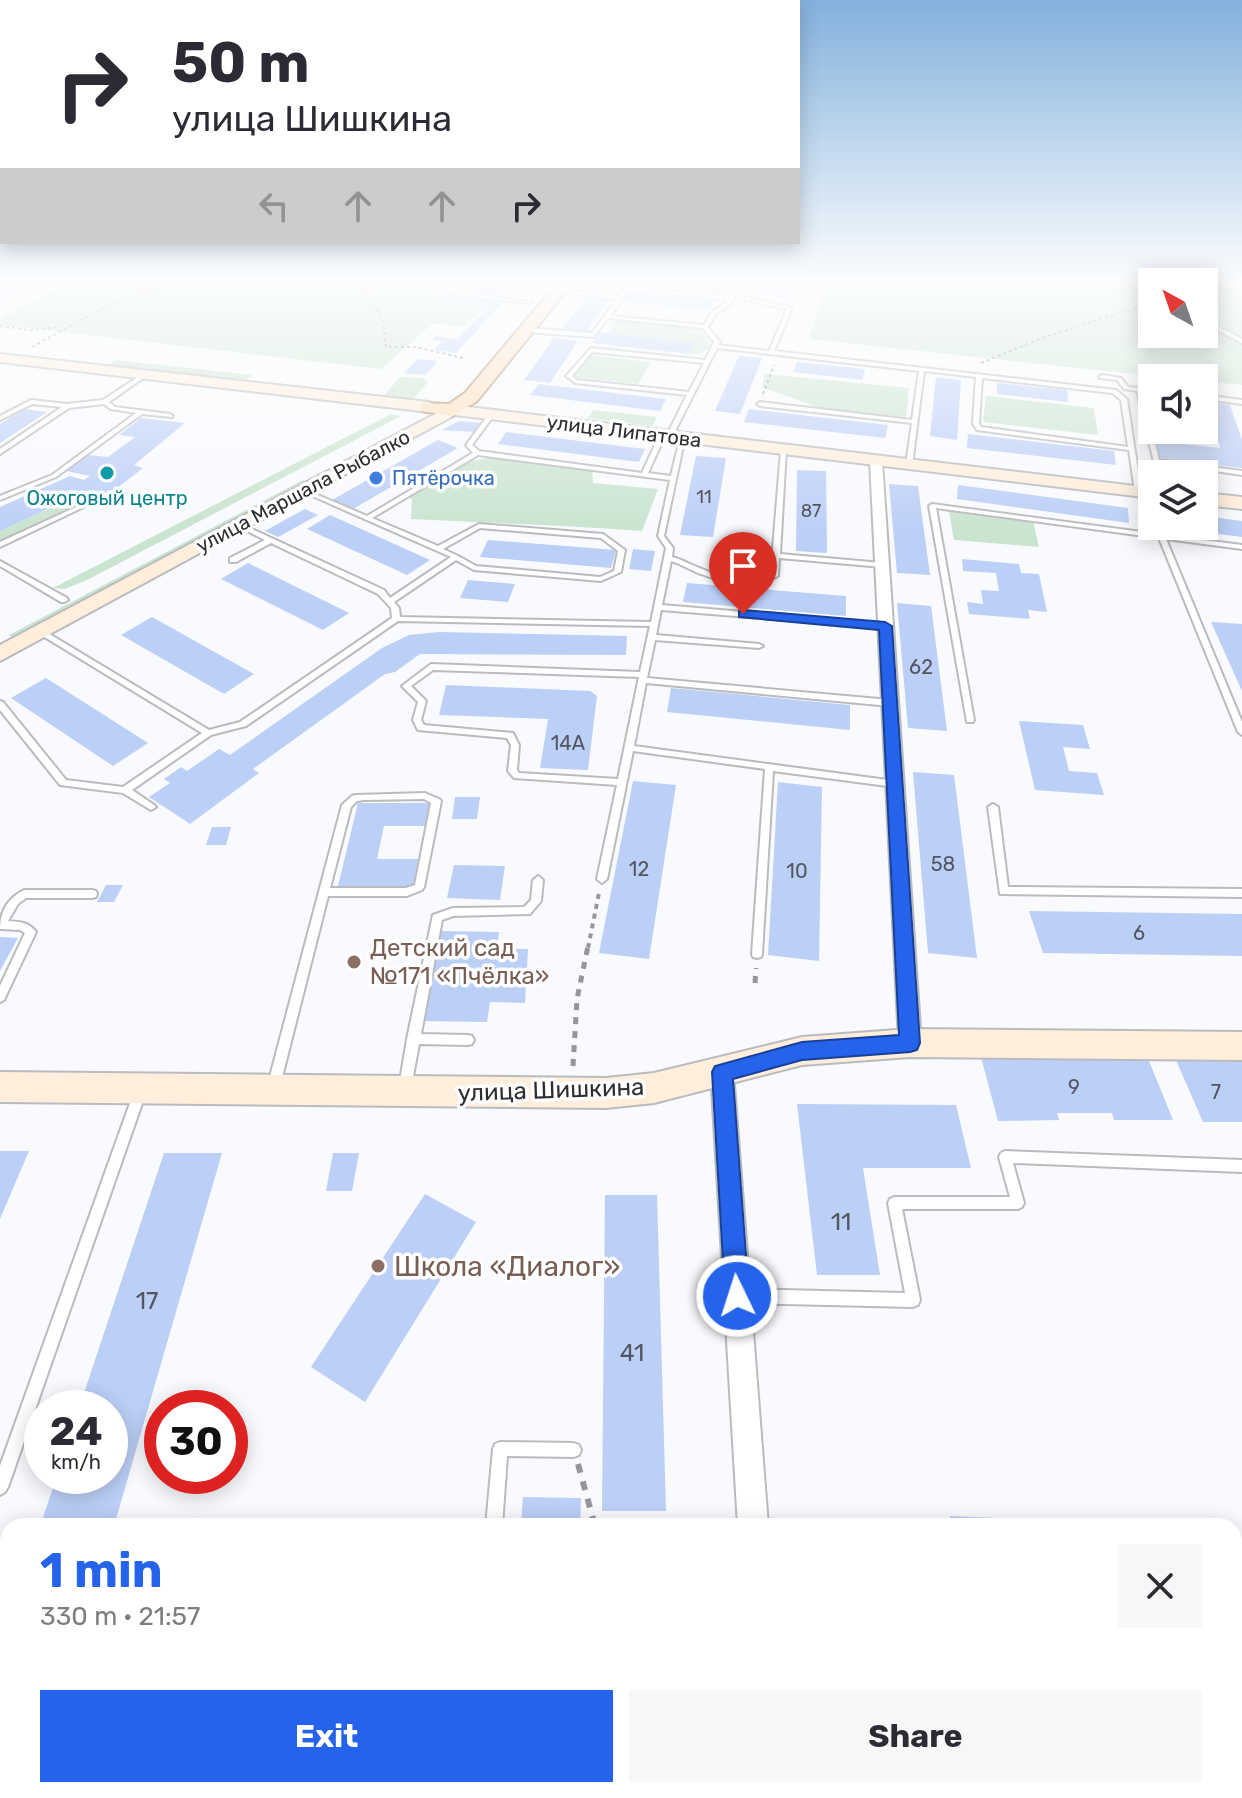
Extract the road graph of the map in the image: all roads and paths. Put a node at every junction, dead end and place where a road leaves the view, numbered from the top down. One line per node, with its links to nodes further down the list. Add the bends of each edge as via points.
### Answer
1 (55, 364): 10 (street, улица Липатова)
2 (494, 364): 22 (main road, улица Маршала Рыбалко, via 471,397)
3 (580, 364): 15 (lane, via 568,378)
4 (706, 364): 15 (lane)
5 (772, 364): 19 (path)
6 (875, 364): 8 (lane)
7 (978, 364): 9 (path)
8 (922, 369): 9 (lane); 27 (lane)
9 (956, 373): 11 (lane)
10 (144, 375): 17 (lane); 21 (street, улица Липатова)
11 (979, 376): 30 (lane, via 1122,394); 30 (lane, via 979,429)
12 (1102, 377): 14 (lane)
13 (457, 384): 21 (main road, улица Маршала Рыбалко)
14 (1138, 390)
15 (690, 394): 28 (lane)
16 (1218, 399): 18 (lane)
17 (105, 402): 20 (lane); 23 (lane)
18 (1242, 402)
19 (760, 404): 27 (lane)
20 (67, 406): 26 (lane, via 31,402); 32 (lane)
21 (429, 407): 22 (main road, улица Липатова); 40 (street, улица Маршала Рыбалко)
22 (452, 410): 24 (street, улица Липатова); 40 (street, улица Маршала Рыбалко)
23 (141, 412): 25 (lane); 42 (lane, via 68,466)
24 (491, 415): 28 (street, улица Липатова); 33 (lane, via 469,445)
25 (170, 416)
26 (0, 418)
27 (915, 422): 35 (lane)
28 (671, 437): 31 (street, улица Липатова); 38 (lane); 39 (lane)
29 (1152, 444): 37 (lane, via 1156,461)
30 (1132, 449): 36 (lane)
31 (784, 450): 34 (street, улица Липатова); 57 (lane)
32 (0, 452)
33 (477, 453): 38 (lane); 48 (lane)
34 (876, 461): 35 (street, улица Липатова); 62 (street)
35 (909, 465): 43 (street, улица Липатова)
36 (1138, 469)
37 (1242, 473)
38 (644, 475): 39 (lane)
39 (674, 478): 59 (lane, via 661,536 670,548)
40 (305, 484): 48 (lane); 49 (street, улица Маршала Рыбалко); 63 (street, улица Маршала Рыбалко)
41 (0, 487): 42 (lane)
42 (21, 490): 44 (lane)
43 (1138, 491)
44 (0, 498)
45 (1218, 500): 47 (street)
46 (89, 503): 54 (lane)
47 (1242, 503)
48 (368, 518): 56 (lane)
49 (239, 525): 51 (lane); 69 (street, улица Маршала Рыбалко)
50 (1138, 529): 78 (lane, via 932,506)
51 (270, 540): 60 (lane); 64 (lane, via 381,592)
52 (1162, 540): 79 (lane)
53 (1205, 540): 55 (lane)
54 (0, 545)
55 (1242, 547)
56 (438, 549): 58 (lane); 58 (lane, via 479,526 603,536 622,550 617,572 601,579 474,568)
57 (776, 556): 59 (lane, via 775,574 761,580 705,573 684,560); 62 (lane)
58 (456, 557): 64 (lane)
59 (668, 559): 65 (lane)
60 (233, 560)
61 (0, 563): 63 (lane)
62 (882, 565): 68 (street)
63 (64, 600): 70 (street, улица Маршала Рыбалко)
64 (389, 602): 66 (lane)
65 (658, 607): 67 (lane); 68 (lane)
66 (396, 619): 67 (lane); 80 (lane, via 243,724)
67 (655, 624): 71 (lane)
68 (885, 626): 75 (street)
69 (41, 631): 73 (street, улица Маршала Рыбалко); 80 (lane)
70 (0, 633)
71 (652, 637): 72 (lane); 74 (lane)
72 (759, 646)
73 (0, 654)
74 (644, 677): 75 (lane); 81 (lane); 83 (lane, via 431,667 406,686 422,701 417,720 421,728 510,735 515,745 512,771 517,776)
75 (890, 703): 84 (street)
76 (0, 704): 77 (lane)
77 (4, 717): 85 (lane, via 63,783)
78 (970, 720)
79 (1242, 732)
80 (208, 733): 85 (lane)
81 (629, 748): 82 (lane); 83 (lane)
82 (769, 769): 84 (lane); 94 (lane)
83 (622, 782): 88 (lane)
84 (895, 784): 98 (street)
85 (125, 790): 86 (lane)
86 (151, 807)
87 (993, 807): 91 (lane, via 1004,891)
88 (602, 879): 100 (path, via 577,999)
89 (538, 880): 96 (lane, via 536,901 526,911 453,912 437,918)
90 (325, 892): 90 (lane, via 350,801 425,796 436,801 419,887 407,892); 104 (lane)
91 (1242, 893)
92 (92, 894): 93 (lane, via 24,894)
93 (0, 925): 95 (lane, via 31,932)
94 (757, 954)
95 (0, 997)
96 (413, 1039): 97 (lane); 105 (lane)
97 (468, 1040)
98 (910, 1043): 99 (street, улица Шишкина); 101 (street, улица Шишкина, via 802,1051)
99 (1242, 1046)
100 (572, 1072)
101 (722, 1072): 105 (street, улица Шишкина, via 606,1093); 107 (street)
102 (0, 1087): 103 (street, улица Шишкина)
103 (141, 1090): 104 (street, улица Шишкина); 109 (lane)
104 (273, 1092): 105 (street, улица Шишкина)
105 (404, 1093)
106 (1242, 1166): 107 (lane, via 1005,1157 1018,1203 894,1203 913,1300)
107 (737, 1296): 112 (street)
108 (574, 1450): 110 (lane, via 500,1449); 111 (path)
109 (0, 1487)
110 (495, 1518)
111 (593, 1518)
112 (752, 1518)

